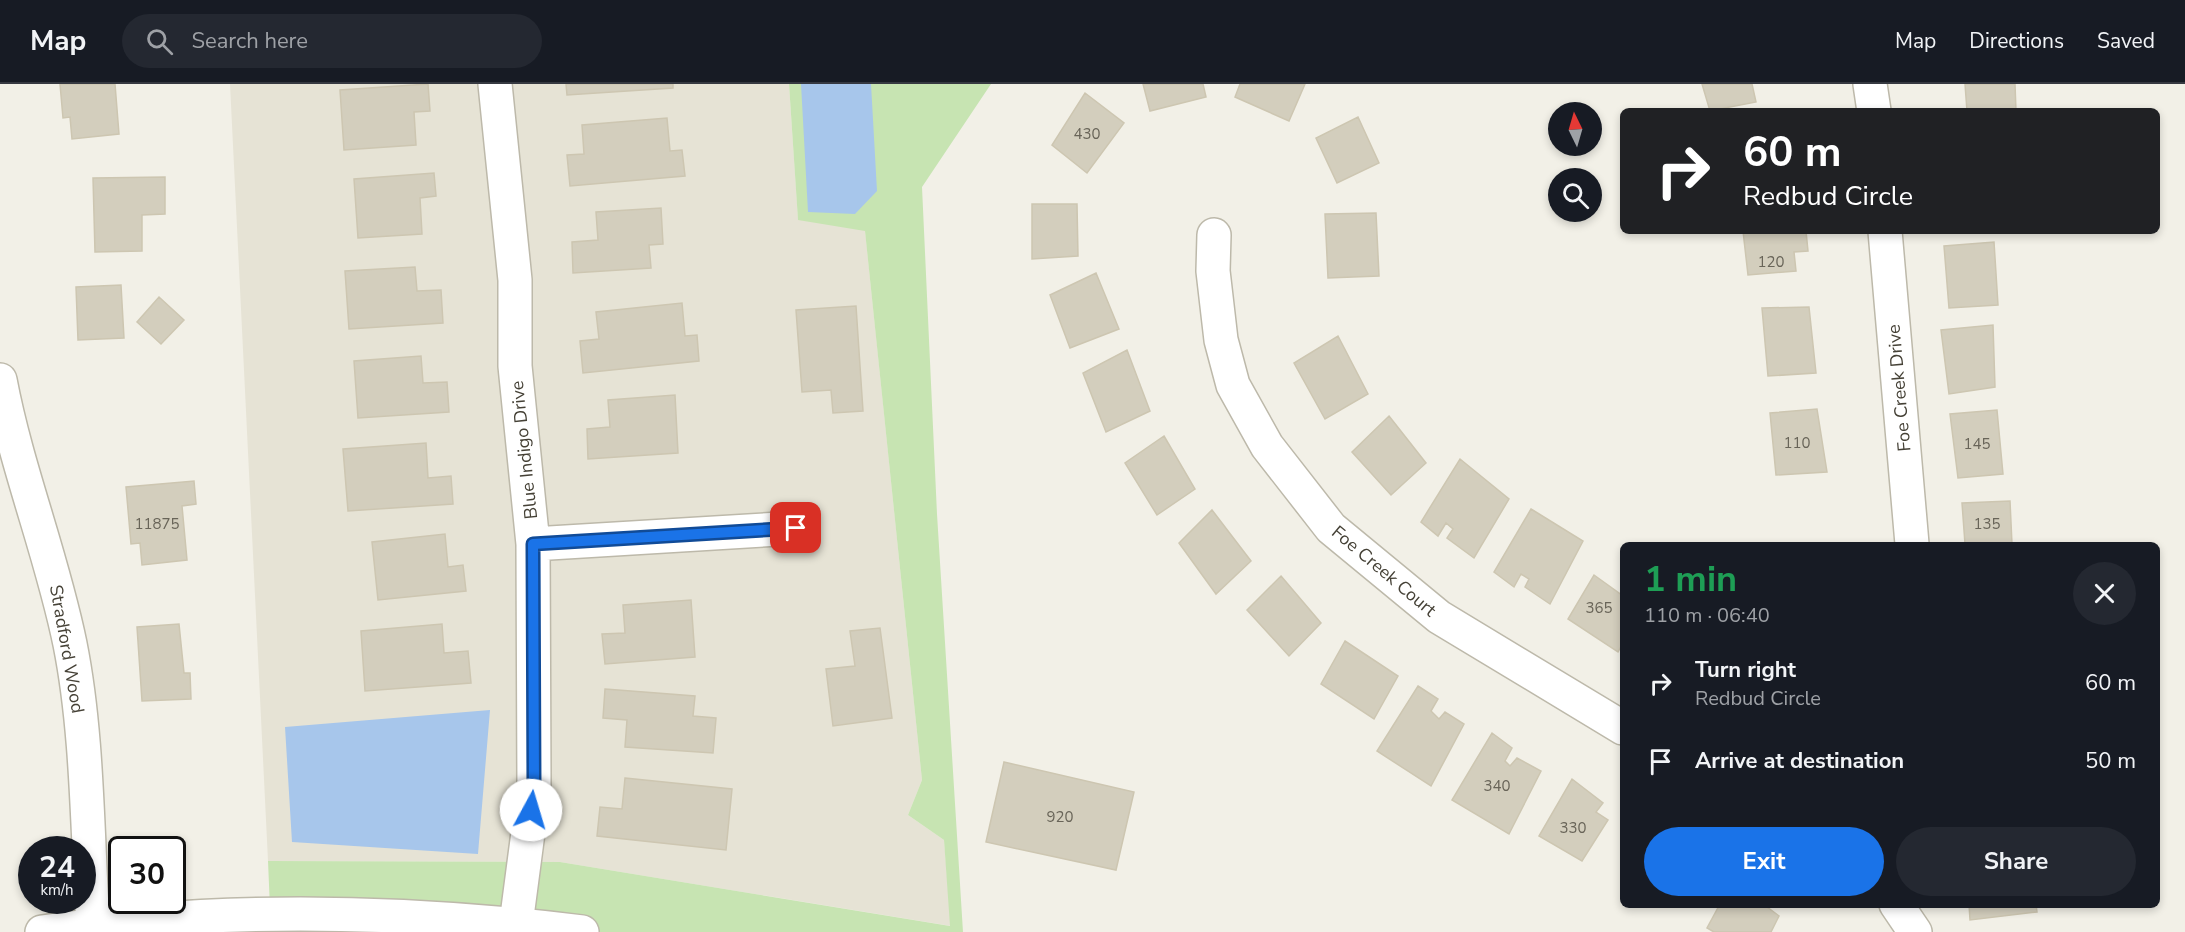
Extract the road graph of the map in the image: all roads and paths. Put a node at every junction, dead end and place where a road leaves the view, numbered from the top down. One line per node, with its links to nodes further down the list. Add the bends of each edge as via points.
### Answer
1 (495, 84): 9 (street, Blue Indigo Drive, via 515,280 515,366)
2 (1870, 84): 3 (street)
3 (1874, 108)
4 (1886, 234): 8 (street, Foe Creek Drive)
5 (1214, 235): 10 (street, Foe Creek Court, via 1213,271 1221,340 1233,386 1267,446 1331,528 1439,617)
6 (0, 380): 13 (street, Stradford Wood, via 70,646 79,714)
7 (796, 528): 9 (street)
8 (1912, 542)
9 (533, 544): 12 (street, Blue Indigo Drive, via 534,787)
10 (1620, 726)
11 (1899, 908): 16 (street)
12 (516, 924): 13 (street, via 374,915 237,915); 15 (street)
13 (93, 925): 14 (street)
14 (42, 932)
15 (582, 932)
16 (1916, 932)

